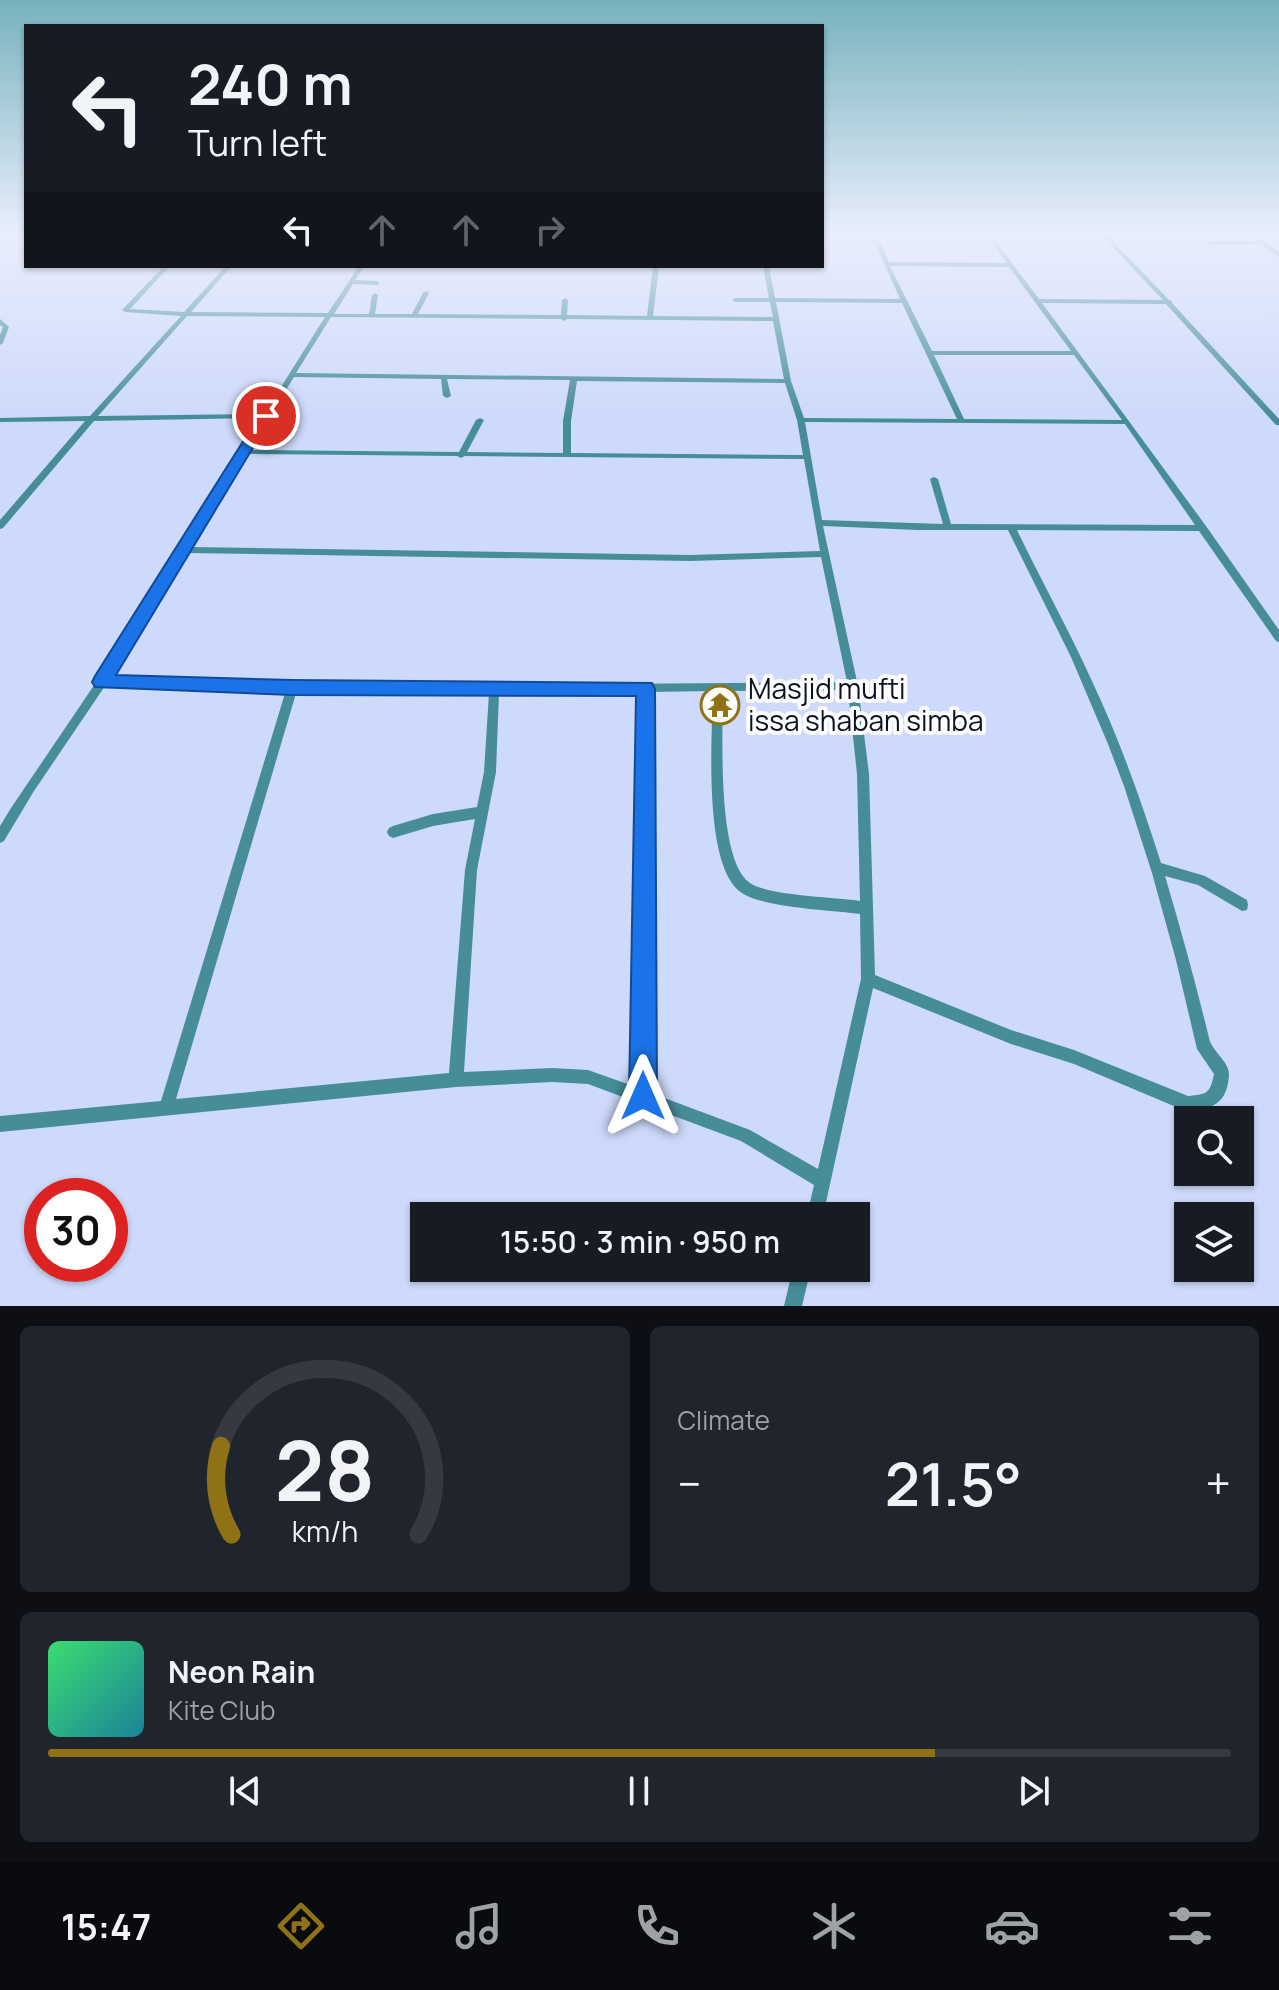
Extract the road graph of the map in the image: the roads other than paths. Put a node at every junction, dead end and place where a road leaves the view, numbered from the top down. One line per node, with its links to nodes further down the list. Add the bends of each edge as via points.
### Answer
1 (138, 295): 17 (street, via 124,309)
2 (204, 295): 17 (street)
3 (343, 295): 18 (street)
4 (375, 295): 19 (street)
5 (425, 295): 20 (street)
6 (653, 295): 21 (street)
7 (772, 295): 11 (street)
8 (899, 295): 14 (street)
9 (1032, 295): 15 (street)
10 (1163, 295): 16 (street)
11 (773, 299): 13 (street); 14 (street); 23 (street)
12 (565, 300): 22 (street)
13 (735, 300)
14 (901, 301): 26 (street)
15 (1036, 301): 16 (street); 27 (street)
16 (1170, 302): 40 (street)
17 (187, 314): 18 (street); 35 (street)
18 (330, 315): 19 (street); 28 (street)
19 (372, 316): 20 (street)
20 (414, 316): 22 (street)
21 (650, 318): 22 (street); 23 (street)
22 (564, 319)
23 (776, 319): 31 (street)
24 (0, 321): 25 (street, via 6,327)
25 (0, 343)
26 (930, 353): 27 (street); 38 (street)
27 (1077, 353): 39 (street)
28 (292, 375): 29 (street); 33 (street)
29 (444, 379): 30 (street); 32 (street)
30 (574, 380): 31 (street); 43 (street)
31 (788, 381): 37 (street)
32 (447, 396)
33 (266, 416): 35 (street); 41 (street)
34 (0, 420): 35 (street)
35 (94, 420): 47 (street)
36 (480, 420): 42 (street)
37 (801, 420): 38 (street); 44 (street)
38 (962, 422): 39 (street)
39 (1127, 422): 50 (street)
40 (1279, 423)
41 (243, 452): 42 (street); 51 (street)
42 (461, 456): 43 (street)
43 (567, 456): 44 (street)
44 (805, 457): 46 (street)
45 (934, 479): 48 (street)
46 (818, 523): 48 (street); 52 (street)
47 (0, 526)
48 (948, 527): 49 (street)
49 (1011, 527): 50 (street); 63 (street, via 1096,701)
50 (1203, 528): 53 (street)
51 (183, 550): 52 (street, via 690,558); 54 (street)
52 (825, 554): 55 (street)
53 (1279, 638)
54 (101, 682): 56 (street); 62 (street)
55 (853, 686): 58 (street); 65 (street, via 863,774)
56 (292, 688): 59 (street); 69 (street)
57 (645, 689): 58 (street); 59 (street); 68 (street)
58 (718, 689): 65 (street, via 722,837 728,865 741,885 758,893)
59 (494, 690): 60 (street)
60 (482, 812): 61 (street); 67 (street, via 471,870)
61 (393, 832)
62 (0, 837)
63 (1159, 868): 64 (street, via 1201,880); 66 (street, via 1204,1049 1222,1072 1218,1092 1208,1101 1188,1104)
64 (1242, 905)
65 (865, 908): 66 (street)
66 (868, 979): 71 (street)
67 (456, 1080): 68 (street, via 588,1077); 69 (street)
68 (643, 1096): 71 (street, via 745,1135)
69 (166, 1108): 70 (street)
70 (0, 1124)
71 (823, 1181): 72 (street)
72 (818, 1202)
73 (799, 1282): 74 (street)
74 (793, 1306)

